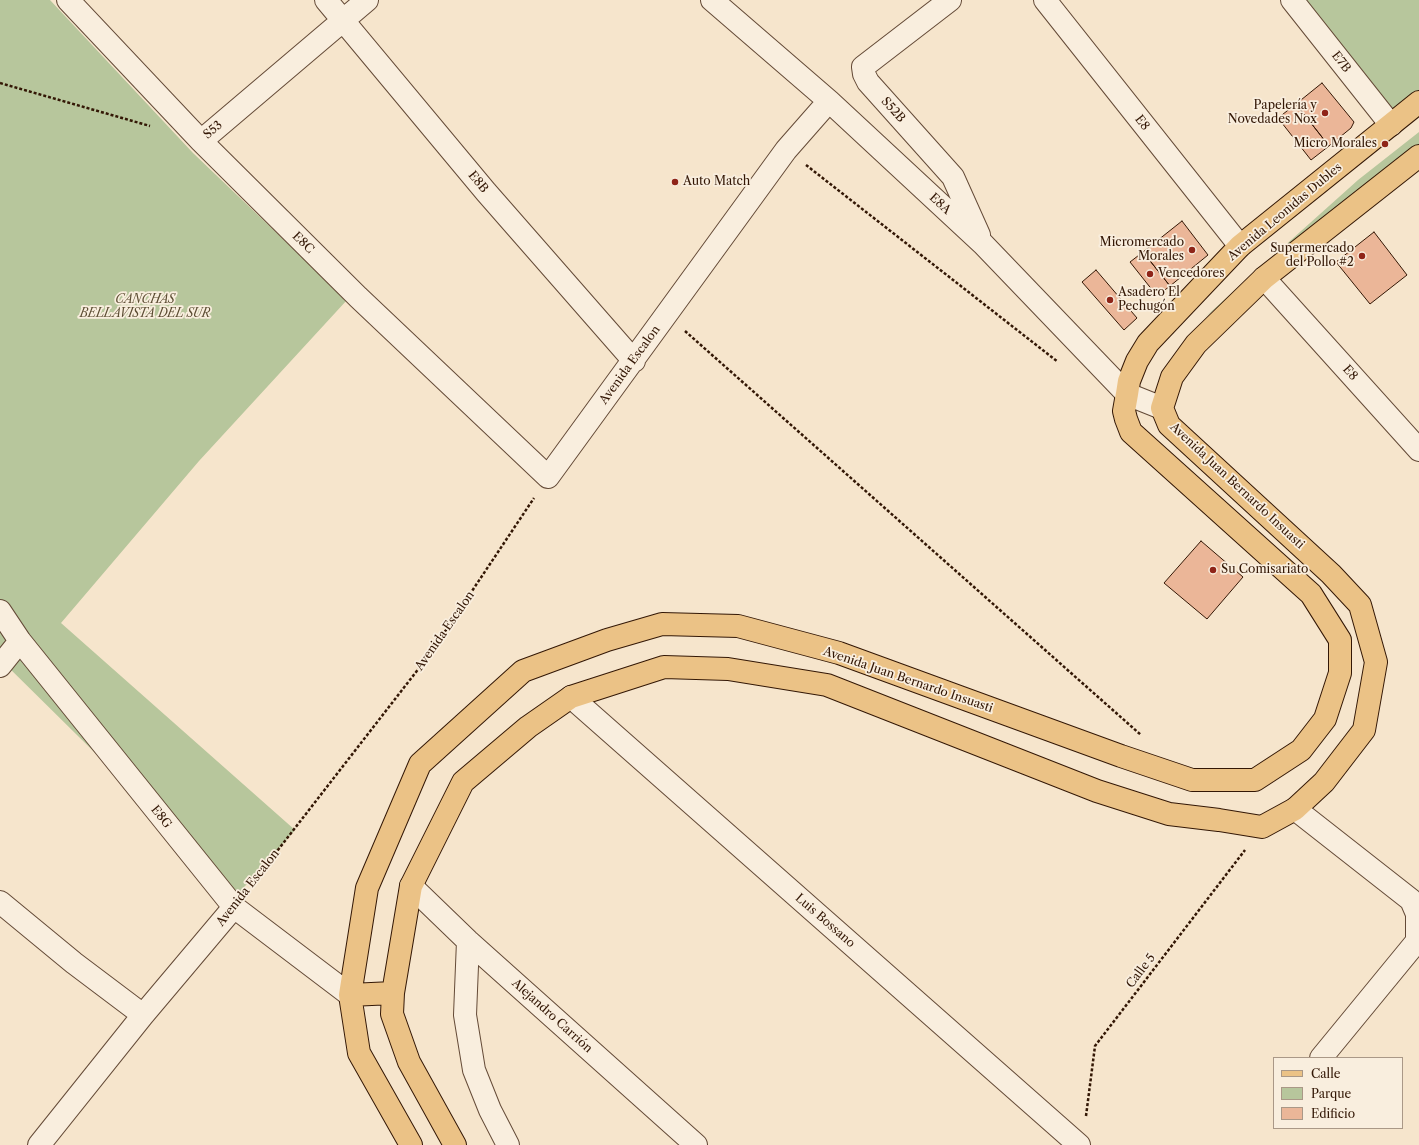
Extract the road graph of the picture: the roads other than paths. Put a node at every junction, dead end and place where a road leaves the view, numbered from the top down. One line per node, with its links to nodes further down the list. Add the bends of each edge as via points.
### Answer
1 (68, 0): 12 (street, E8C)
2 (326, 0): 8 (street, E8B)
3 (368, 0): 8 (street, S53)
4 (712, 0): 9 (street, E8A)
5 (950, 0): 14 (street, S52B, via 863,67 868,82 953,177)
6 (1045, 0): 15 (street, E8)
7 (1292, 0): 11 (street, E7B)
8 (342, 20): 12 (street, S53); 17 (street, E8B, via 486,192)
9 (829, 101): 14 (street, E8A); 17 (street, Avenida Escalon, via 786,150)
10 (1419, 102): 11 (main road, Avenida Leonidas Dubles)
11 (1390, 125): 15 (main road, Avenida Leonidas Dubles)
12 (201, 141): 21 (street, E8C, via 358,297)
13 (1419, 156): 16 (main road)
14 (983, 244): 18 (street, E8A)
15 (1240, 246): 18 (main road, Avenida Leonidas Dubles, via 1148,343 1137,361)
16 (1264, 278): 19 (main road, via 1196,344 1172,377); 20 (street, E8)
17 (634, 360): 21 (street, Avenida Escalon)
18 (1127, 394): 19 (street, E8A); 32 (main road, Avenida Juan Bernardo Insuasti, via 1124,411 1131,432 1311,594 1340,640 1340,673 1325,719 1301,750 1255,780 1192,780 839,653 738,626 662,624 606,640 523,672 420,764 367,888)
19 (1162, 408): 26 (main road, Avenida Juan Bernardo Insuasti, via 1169,425 1332,574 1360,606 1376,662 1364,730 1324,782)
20 (1419, 450)
21 (548, 477)
22 (0, 611): 23 (street, E8G)
23 (20, 641): 24 (street); 29 (street, E8G)
24 (0, 666)
25 (571, 697): 26 (main road, Avenida Juan Bernardo Insuasti, via 664,667 728,669 827,685 1097,790 1169,814 1262,827); 27 (main road, via 528,727 463,782); 40 (street, Luis Bossano)
26 (1294, 810): 34 (street, via 1411,900 1417,914 1417,941)
27 (411, 886): 30 (street, Alejandro Carrión); 31 (main road)
28 (0, 902): 33 (street)
29 (234, 907): 32 (street, E8G); 33 (street, Avenida Escalon)
30 (468, 940): 38 (street, via 466,1015 474,1070); 39 (street, Alejandro Carrión)
31 (393, 993): 32 (main road); 37 (main road, via 392,1014 409,1062)
32 (350, 995): 36 (main road, Avenida Juan Bernardo Insuasti, via 360,1053)
33 (143, 1015): 35 (street, Avenida Escalon)
34 (1322, 1057)
35 (43, 1144)
36 (411, 1145)
37 (455, 1145)
38 (508, 1145)
39 (696, 1145)
40 (1079, 1145)

